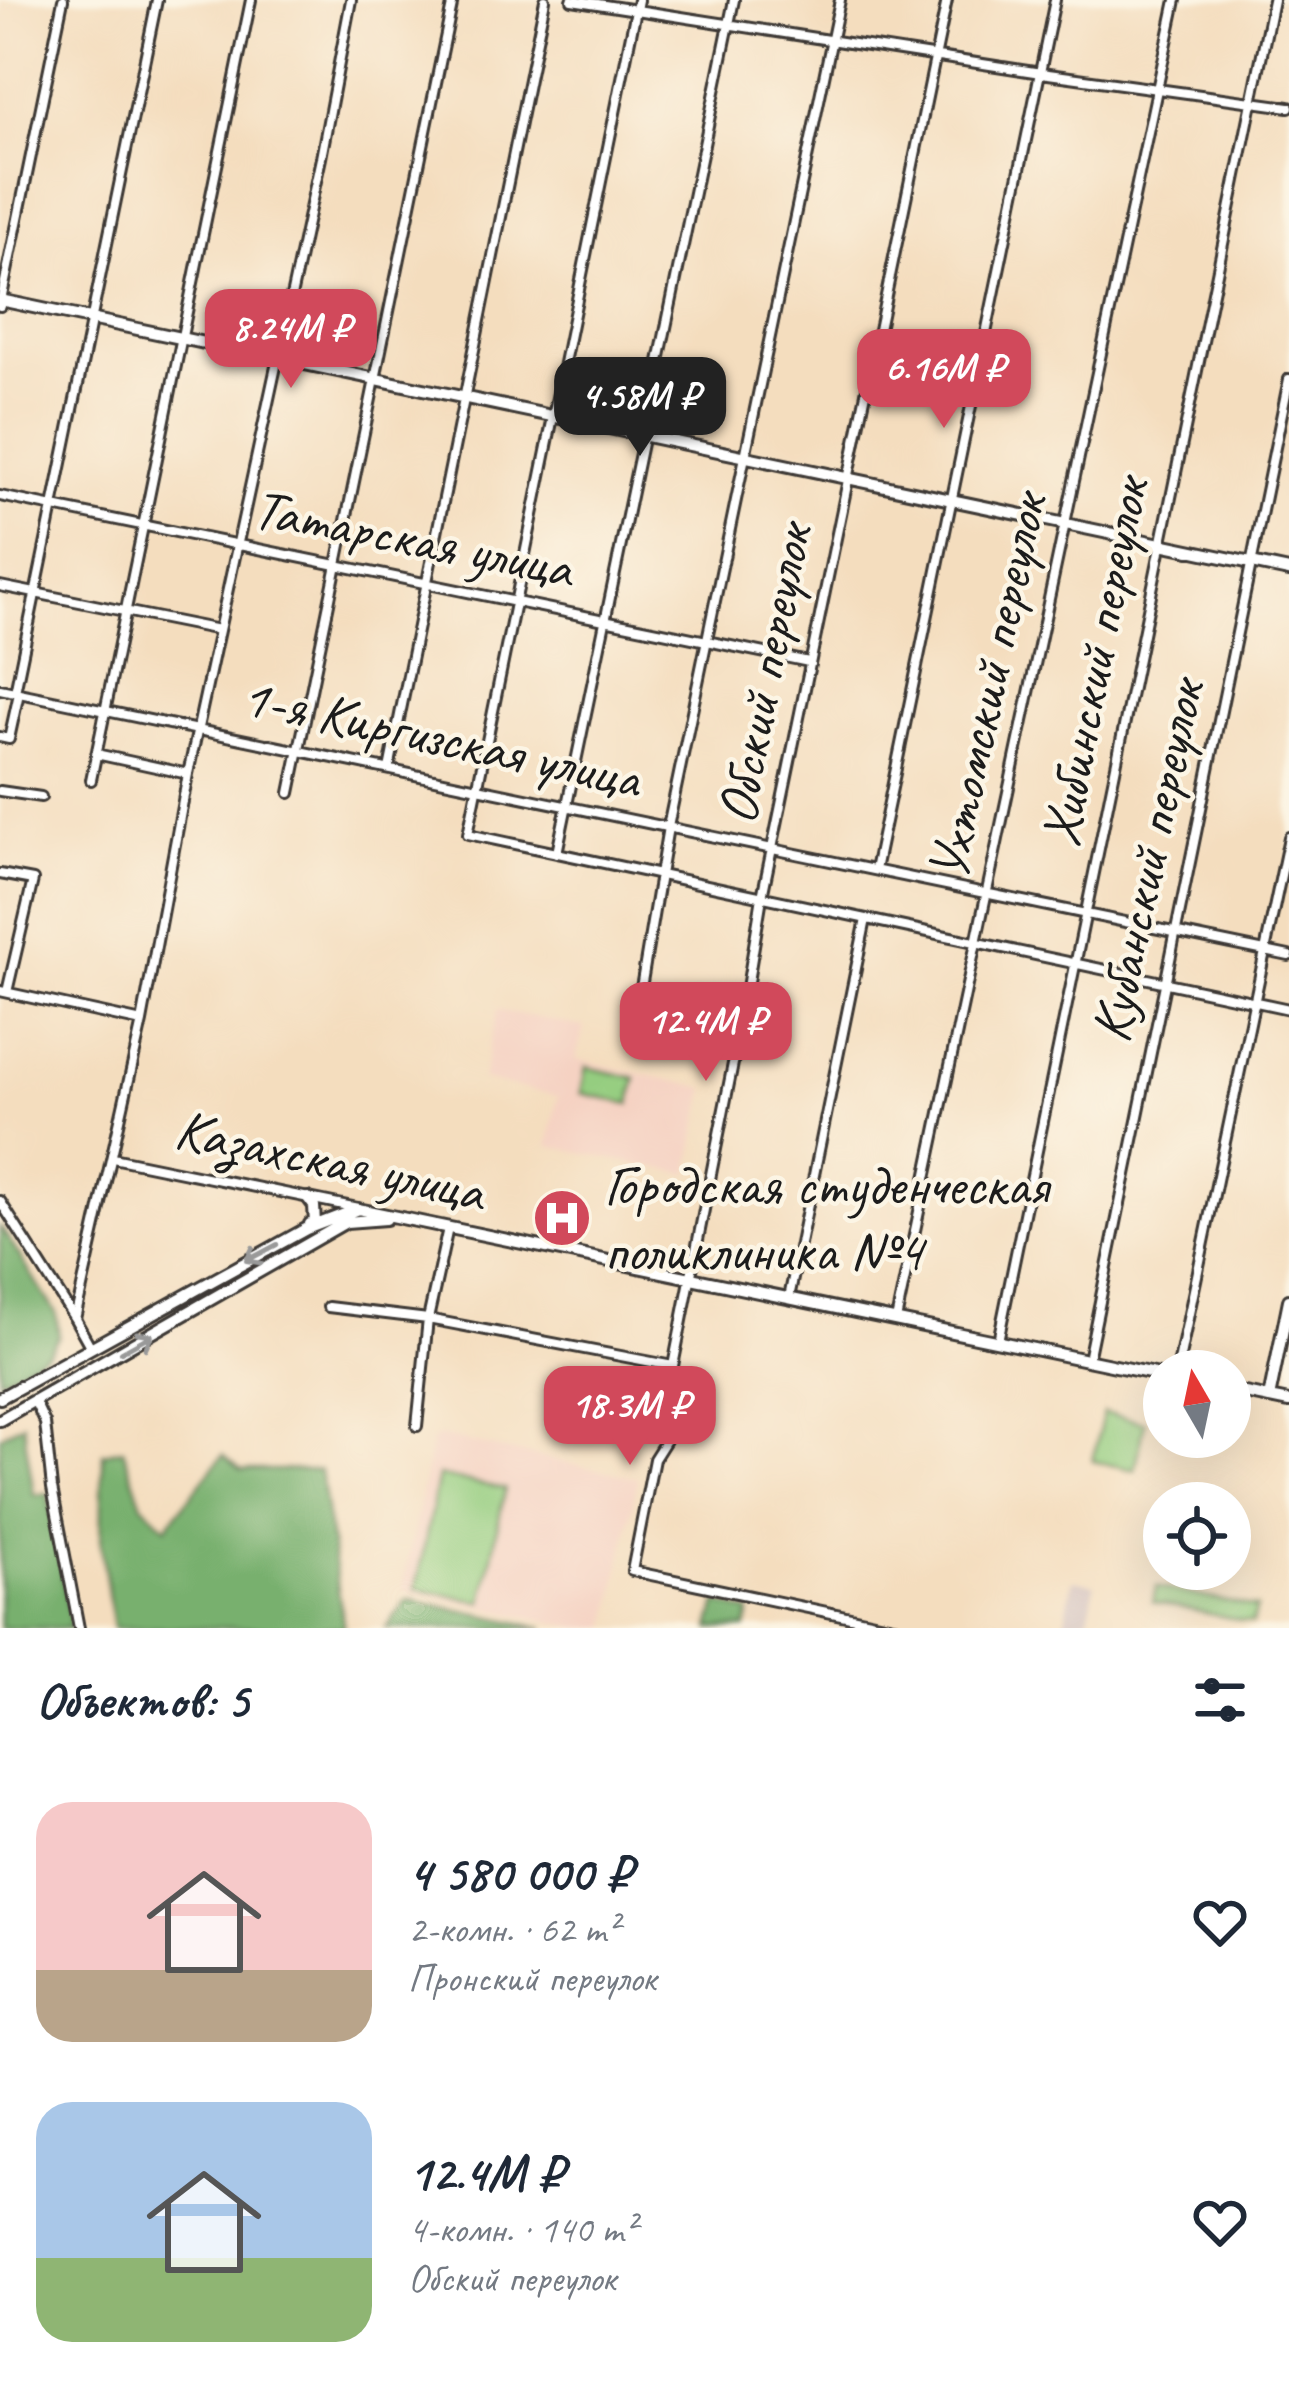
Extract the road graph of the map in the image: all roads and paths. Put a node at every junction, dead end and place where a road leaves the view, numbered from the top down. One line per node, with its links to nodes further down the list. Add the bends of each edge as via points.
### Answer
1 (63, 0): 22 (street)
2 (157, 0): 23 (street)
3 (251, 0): 24 (street)
4 (351, 0): 25 (street)
5 (453, 0): 26 (street)
6 (545, 0): 28 (street)
7 (572, 0): 14 (street)
8 (734, 0): 15 (street)
9 (840, 0): 16 (street)
10 (946, 0): 17 (street, Обский переулок)
11 (1055, 0): 18 (street)
12 (1176, 0): 19 (street, Ухтомский переулок)
13 (1273, 0): 20 (street, Хибинский переулок)
14 (638, 5): 15 (street); 29 (street)
15 (729, 25): 16 (street); 30 (street)
16 (832, 41): 17 (street); 31 (street)
17 (935, 57): 18 (street); 32 (street, Обский переулок)
18 (1041, 74): 19 (street); 34 (street)
19 (1157, 87): 20 (street); 36 (street, Ухтомский переулок)
20 (1251, 102): 21 (street); 38 (street, Хибинский переулок)
21 (1289, 107)
22 (0, 302): 23 (main road)
23 (91, 319): 24 (main road); 35 (street)
24 (180, 338): 25 (main road); 37 (street)
25 (275, 358): 26 (main road); 39 (street)
26 (375, 379): 28 (main road); 41 (street)
27 (1289, 379): 40 (street, Кубанский переулок)
28 (464, 398): 29 (main road); 43 (street)
29 (554, 417): 30 (main road); 46 (street)
30 (644, 436): 31 (main road); 48 (street)
31 (744, 457): 32 (main road); 50 (street)
32 (847, 478): 34 (main road); 51 (street, Обский переулок)
33 (0, 496): 35 (street, Татарская улица)
34 (951, 500): 36 (main road); 71 (street)
35 (52, 507): 37 (street, Татарская улица); 45 (street)
36 (1064, 524): 38 (main road); 74 (street, Ухтомский переулок)
37 (144, 526): 39 (street, Татарская улица); 47 (street)
38 (1161, 544): 40 (main road); 76 (street, Хибинский переулок)
39 (237, 545): 41 (street, Татарская улица); 49 (street)
40 (1252, 564): 42 (main road); 78 (street, Кубанский переулок)
41 (336, 565): 43 (street, Татарская улица); 57 (street)
42 (1289, 571)
43 (426, 583): 46 (street, Татарская улица); 59 (street)
44 (0, 586): 45 (street)
45 (35, 592): 47 (street); 53 (street)
46 (515, 601): 48 (street, Татарская улица); 62 (street)
47 (126, 611): 49 (street); 54 (street)
48 (605, 620): 50 (street, Татарская улица); 66 (street)
49 (219, 630): 55 (street)
50 (706, 640): 51 (street, Татарская улица); 67 (street)
51 (809, 662): 69 (street, Обский переулок)
52 (0, 689): 53 (street, 1-я Киргизская улица)
53 (17, 693): 54 (street, 1-я Киргизская улица); 56 (street)
54 (104, 711): 55 (street, 1-я Киргизская улица); 58 (street)
55 (198, 730): 57 (street, 1-я Киргизская улица); 60 (street)
56 (4, 738)
57 (297, 751): 59 (street, 1-я Киргизская улица); 64 (street)
58 (96, 754): 60 (street); 61 (street)
59 (389, 770): 62 (street, 1-я Киргизская улица)
60 (188, 773): 88 (street)
61 (91, 780)
62 (476, 788): 66 (street, 1-я Киргизская улица); 70 (street, via 468,834)
63 (0, 791): 65 (street)
64 (290, 793)
65 (41, 797)
66 (567, 806): 67 (street, 1-я Киргизская улица); 70 (street)
67 (668, 827): 69 (street, 1-я Киргизская улица); 73 (street)
68 (1289, 837): 80 (street)
69 (772, 849): 71 (street, 1-я Киргизская улица); 75 (street, Обский переулок)
70 (557, 853): 73 (street)
71 (875, 870): 74 (street, 1-я Киргизская улица)
72 (0, 874): 84 (street, via 32,880)
73 (659, 875): 75 (street); 85 (street)
74 (986, 893): 76 (street, 1-я Киргизская улица); 79 (street, Ухтомский переулок)
75 (762, 897): 77 (street); 96 (street, Обский переулок)
76 (1086, 914): 78 (street, 1-я Киргизская улица); 82 (street, Хибинский переулок)
77 (866, 919): 79 (street); 97 (street)
78 (1173, 932): 80 (street, 1-я Киргизская улица); 83 (street, Кубанский переулок)
79 (976, 942): 82 (street); 103 (street, Ухтомский переулок)
80 (1264, 951): 81 (street, 1-я Киргизская улица); 86 (street)
81 (1289, 956)
82 (1076, 964): 83 (street); 105 (street, Хибинский переулок)
83 (1163, 982): 86 (street); 108 (street, Кубанский переулок)
84 (4, 991): 88 (street)
85 (640, 994)
86 (1254, 1001): 87 (street); 107 (street)
87 (1289, 1009)
88 (142, 1022): 89 (street)
89 (113, 1158): 90 (street, Казахская улица); 101 (street)
90 (308, 1198): 92 (street, Казахская улица); 94 (main road)
91 (0, 1201): 101 (street)
92 (368, 1210): 93 (main road, Казахская улица); 94 (main road)
93 (413, 1222): 95 (main road, Казахская улица); 104 (main road, via 346,1222)
94 (311, 1226): 99 (main road, one-way to 99)
95 (448, 1228): 96 (main road, Казахская улица); 102 (street)
96 (690, 1277): 97 (main road, Казахская улица); 109 (street, Обский переулок)
97 (789, 1298): 103 (main road, Казахская улица)
98 (1289, 1300): 114 (main road)
99 (165, 1305): 104 (main road); 106 (main road)
100 (328, 1307): 102 (street)
101 (75, 1319): 106 (street)
102 (428, 1319): 109 (street); 118 (street)
103 (896, 1320): 105 (main road, Казахская улица)
104 (175, 1322): 115 (main road, one-way to 104)
105 (998, 1341): 108 (main road, Казахская улица)
106 (90, 1346): 111 (main road)
107 (1182, 1350)
108 (1088, 1360): 110 (main road, Казахская улица)
109 (673, 1366): 120 (street, Обский переулок, via 677,1388 632,1571)
110 (1143, 1372)
111 (25, 1384): 113 (main road); 115 (main road)
112 (1251, 1394): 114 (main road)
113 (0, 1398)
114 (1269, 1398): 116 (main road)
115 (34, 1400): 117 (main road); 119 (street, via 45,1423)
116 (1289, 1402)
117 (0, 1420)
118 (417, 1426)
119 (79, 1628)
120 (902, 1628)

